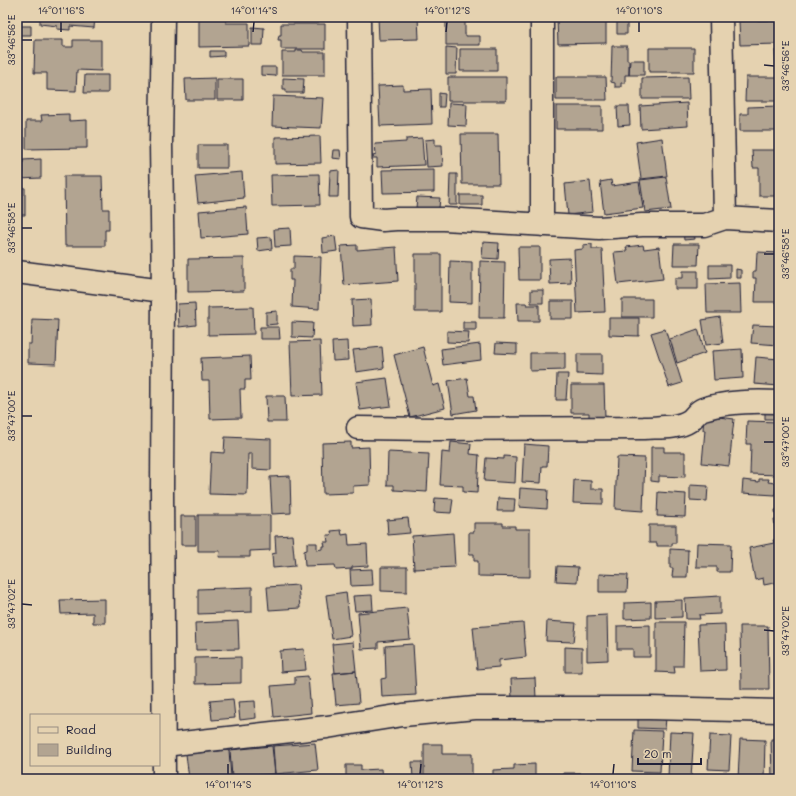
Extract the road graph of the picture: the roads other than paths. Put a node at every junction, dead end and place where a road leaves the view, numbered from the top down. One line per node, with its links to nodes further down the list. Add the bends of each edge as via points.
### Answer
1 (163, 17): 9 (street)
2 (359, 17): 7 (street, via 361,217 383,220 444,219)
3 (542, 17): 7 (street)
4 (721, 17): 5 (street)
5 (725, 218): 6 (street); 7 (street, via 704,225 600,228)
6 (779, 221)
7 (542, 225)
8 (17, 272): 9 (street)
9 (163, 291): 13 (street)
10 (779, 402): 11 (street, via 754,401 714,406 700,410 690,421 677,426)
11 (358, 428)
12 (779, 711): 13 (street, via 476,708)
13 (164, 745): 14 (street)
14 (164, 779)

